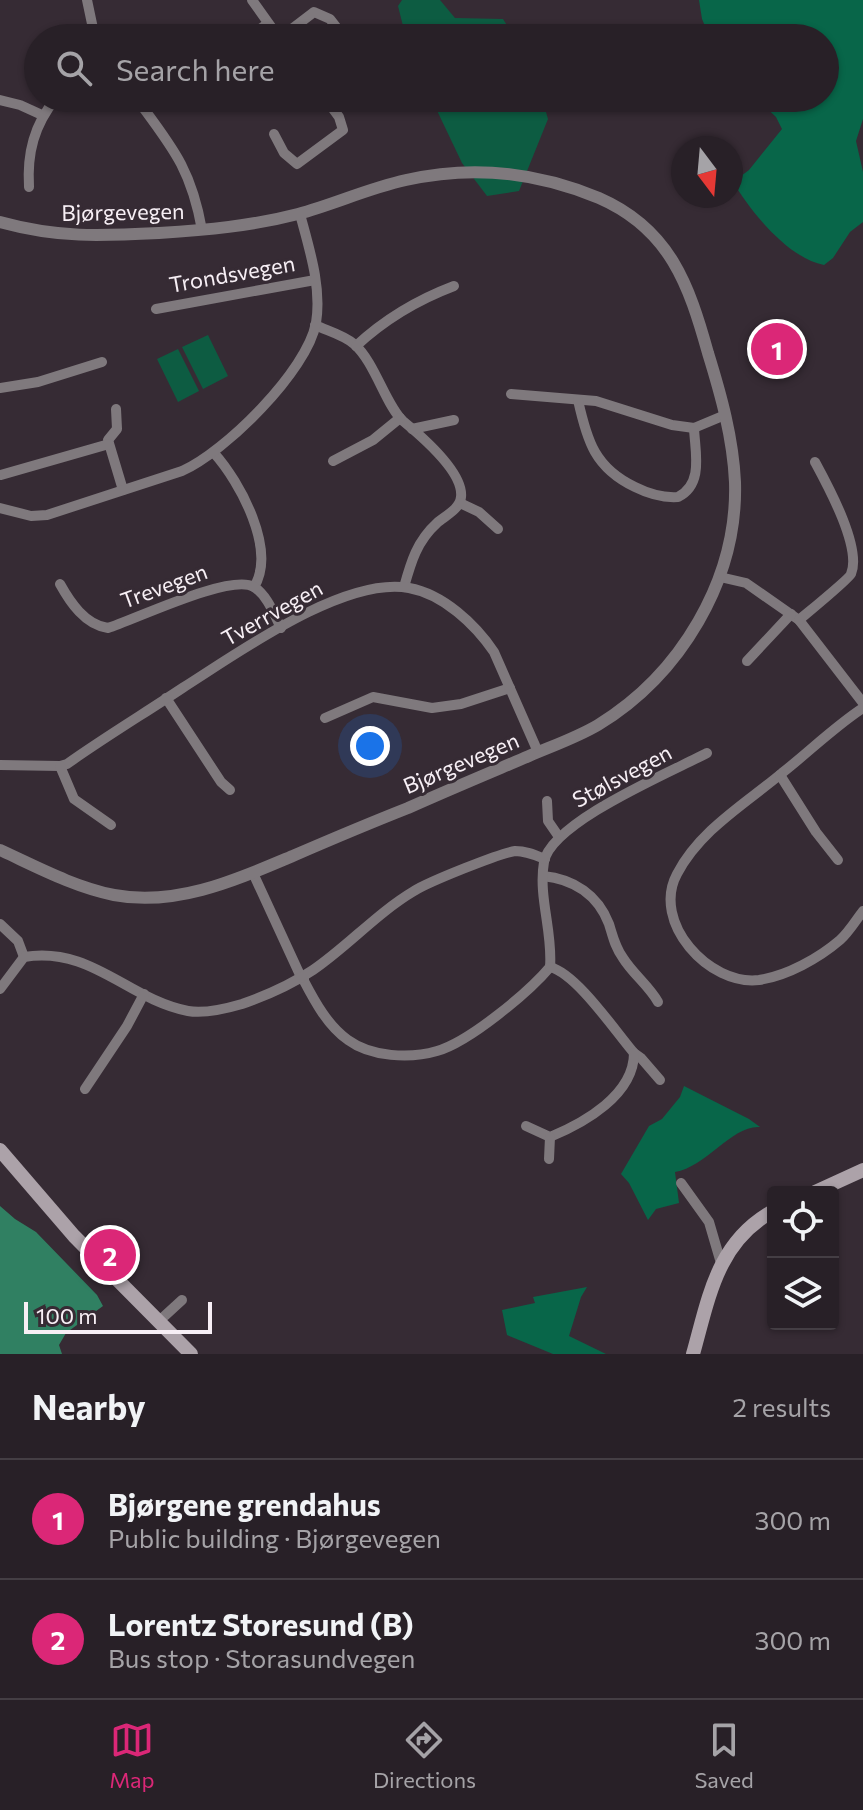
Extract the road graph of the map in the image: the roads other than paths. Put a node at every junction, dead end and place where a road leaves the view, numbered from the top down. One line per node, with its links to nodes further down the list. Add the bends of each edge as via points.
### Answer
1 (87, 0): 3 (street)
2 (252, 0): 4 (street)
3 (92, 24)
4 (267, 24)
5 (298, 24): 6 (street, via 314,12)
6 (334, 24)
7 (0, 100): 8 (street)
8 (24, 107)
9 (35, 112): 13 (street)
10 (44, 112): 13 (street)
11 (147, 112): 18 (street, via 186,170)
12 (335, 112): 14 (street, via 343,130 297,164)
13 (42, 115): 15 (street, via 28,163)
14 (274, 134)
15 (29, 187)
16 (300, 214): 18 (street, Bjørgevegen); 19 (street, Trondsvegen); 29 (street, Bjørgevegen, via 403,180 452,171 519,174 604,200 650,233 681,273)
17 (0, 222): 18 (street, Bjørgevegen, via 73,236)
18 (202, 230)
19 (315, 280): 21 (street, Trondsvegen); 22 (street, Trondsvegen)
20 (454, 286): 23 (street, via 382,321)
21 (156, 309)
22 (315, 325): 23 (street); 35 (street, Trondsvegen, via 288,376)
23 (356, 346): 30 (street)
24 (102, 362): 25 (street)
25 (0, 388)
26 (511, 394): 27 (street)
27 (578, 400): 32 (street); 32 (street, via 603,466 651,494 678,497 692,487)
28 (116, 409): 34 (street, via 117,429)
29 (725, 415): 32 (street); 43 (street, Bjørgevegen, via 735,486)
30 (400, 418): 33 (street); 36 (street)
31 (454, 420): 33 (street)
32 (694, 428)
33 (412, 429): 40 (street, via 458,479)
34 (109, 444): 38 (street); 39 (street)
35 (214, 453): 39 (street, Trondsvegen, via 182,471); 45 (street, via 256,528 263,565)
36 (333, 461)
37 (815, 462): 47 (street, via 850,537 853,563 850,577)
38 (1, 475)
39 (123, 490): 41 (street, Trondsvegen, via 47,515)
40 (460, 503): 42 (street); 46 (street, via 418,545)
41 (0, 508)
42 (498, 529)
43 (720, 577): 47 (street, via 746,583); 54 (street, Bjørgevegen, via 693,630 650,685 595,727)
44 (60, 584): 45 (street, Trevegen, via 94,625 108,628 222,585)
45 (254, 587): 48 (street)
46 (404, 587): 48 (street, Tverrvegen, via 339,599); 50 (street, Tverrvegen, via 462,614 494,652)
47 (795, 617): 49 (street); 52 (street)
48 (281, 628): 51 (street, Tverrvegen)
49 (747, 661)
50 (510, 688): 53 (street, via 432,708 373,697); 54 (street, Tverrvegen)
51 (166, 698): 57 (street, Tverrvegen); 59 (street)
52 (863, 706): 58 (street)
53 (325, 718)
54 (538, 752): 66 (street, Bjørgevegen)
55 (707, 753): 62 (street, Stølsvegen, via 584,817)
56 (0, 765): 57 (street)
57 (60, 766): 61 (street, via 74,799)
58 (780, 775): 65 (street); 68 (street, via 699,840 670,893 676,926 703,960 728,977 761,980 784,973 841,939)
59 (230, 790)
60 (547, 801): 62 (street, Stølsvegen, via 548,821)
61 (111, 825)
62 (559, 837): 64 (street, Stølsvegen)
63 (0, 850): 66 (street, Bjørgevegen, via 86,888 132,897 190,893)
64 (545, 859): 67 (street, Stølsvegen); 72 (street, via 513,852 412,892)
65 (838, 860)
66 (253, 873): 72 (street)
67 (543, 876): 71 (street, Stølsvegen); 75 (street, via 576,883 591,896 604,912 620,954)
68 (863, 911)
69 (0, 924): 70 (street, via 18,941)
70 (24, 957): 73 (street); 74 (street, via 43,954 84,962)
71 (550, 967): 72 (street, via 517,999 447,1047 394,1055 346,1039 327,1020); 76 (street, via 577,986)
72 (304, 976): 74 (street, via 242,1004 210,1011 190,1012)
73 (0, 989)
74 (144, 994): 78 (street)
75 (658, 1002)
76 (634, 1053): 77 (street); 80 (street, via 631,1076 618,1093)
77 (660, 1080)
78 (85, 1089)
79 (526, 1126): 80 (street)
80 (550, 1137): 82 (street)
81 (0, 1150): 89 (main road)
82 (549, 1159)
83 (863, 1170): 85 (main road)
84 (681, 1183): 87 (street, via 709,1222)
85 (828, 1186)
86 (767, 1214): 87 (main road, via 738,1237)
87 (721, 1263): 91 (main road)
88 (182, 1300): 89 (street)
89 (158, 1322): 90 (main road)
90 (191, 1354)
91 (693, 1354)

